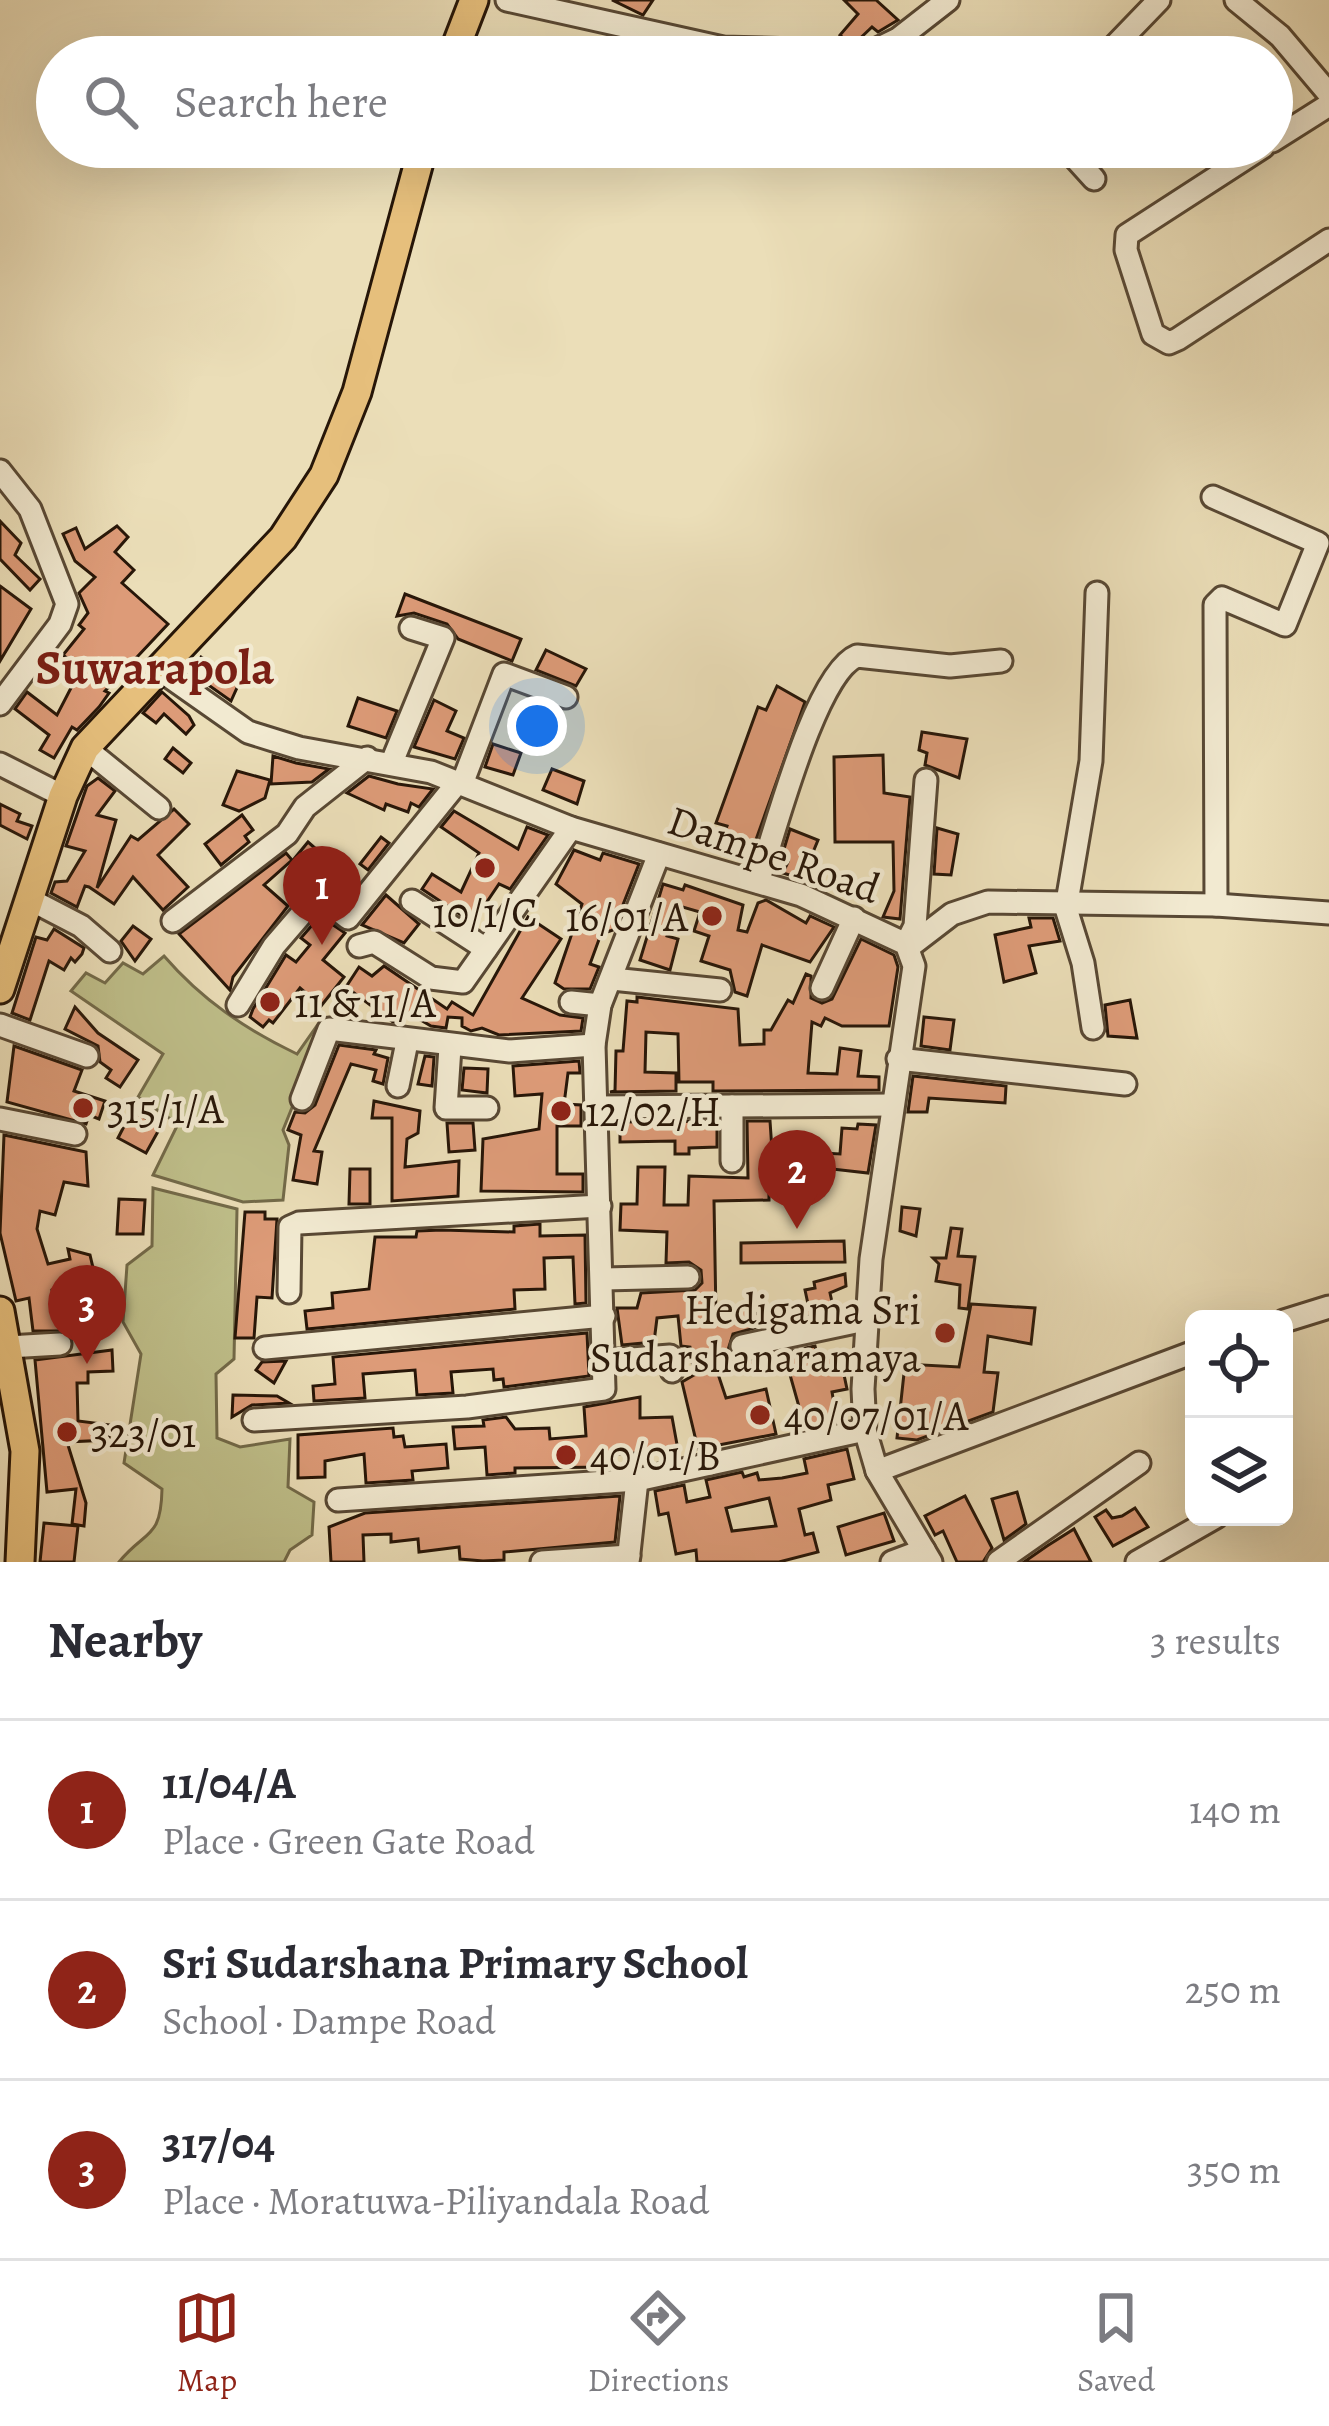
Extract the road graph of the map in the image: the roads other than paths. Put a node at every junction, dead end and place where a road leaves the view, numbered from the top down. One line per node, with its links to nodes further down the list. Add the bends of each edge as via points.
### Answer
1 (474, 0): 6 (main road)
2 (507, 0): 7 (street)
3 (948, 0): 8 (street)
4 (1159, 0): 9 (street)
5 (1236, 0): 10 (street)
6 (460, 36)
7 (661, 36)
8 (902, 36)
9 (1124, 36)
10 (1280, 36)
11 (1293, 51): 12 (street)
12 (1329, 94)
13 (1329, 105): 14 (street)
14 (1293, 128)
15 (417, 168): 25 (main road, via 357,392 324,475 283,538)
16 (1084, 168): 18 (street)
17 (1231, 168): 19 (street, via 1127,235 1153,334 1178,339)
18 (1094, 179)
19 (1329, 240)
20 (0, 472): 27 (street, via 30,509 67,604)
21 (1214, 496): 42 (street, via 1318,543 1285,625 1222,598 1216,604)
22 (1097, 592): 41 (street, via 1091,761)
23 (411, 628): 30 (street, via 442,638)
24 (1001, 661): 38 (street, via 846,660 825,691)
25 (157, 668): 28 (main road); 29 (street, Dampe Road, via 248,732)
26 (566, 697): 33 (street, via 504,674)
27 (0, 704)
28 (85, 748): 34 (main road); 35 (street)
29 (368, 758): 30 (street, Dampe Road); 45 (street, via 305,807 287,834)
30 (392, 762): 33 (street, Dampe Road)
31 (0, 764): 34 (street)
32 (926, 781): 46 (street)
33 (460, 783): 36 (street, Dampe Road); 56 (street, via 348,918 318,895)
34 (63, 796): 39 (main road)
35 (159, 808)
36 (571, 828): 37 (street, Dampe Road); 48 (street)
37 (659, 854): 38 (street, Dampe Road); 51 (street)
38 (758, 882): 44 (street, Dampe Road)
39 (31, 900): 49 (main road); 50 (street)
40 (412, 901): 48 (street)
41 (1065, 902): 42 (street); 46 (street, via 969,907); 59 (street)
42 (1216, 904): 43 (street)
43 (1329, 913)
44 (854, 918): 46 (street, Dampe Road); 52 (street)
45 (173, 921)
46 (908, 945): 64 (street, Dampe Road, via 914,966)
47 (359, 946): 48 (street, via 374,942 450,983 463,982)
48 (486, 949)
49 (5, 951): 53 (main road)
50 (110, 951)
51 (612, 980): 54 (street); 57 (street)
52 (822, 988)
53 (0, 989)
54 (719, 990)
55 (571, 1002): 57 (street)
56 (238, 1005)
57 (600, 1005): 61 (street)
58 (0, 1025): 63 (street)
59 (1093, 1028)
60 (407, 1042): 62 (street); 66 (street); 67 (street, via 329,1029)
61 (594, 1045): 62 (street); 70 (street)
62 (450, 1047): 71 (street, via 446,1108)
63 (87, 1056)
64 (898, 1059): 65 (street); 68 (street, Dampe Road)
65 (1125, 1084)
66 (398, 1086)
67 (302, 1100)
68 (892, 1105): 69 (street); 83 (street, Dampe Road)
69 (732, 1106): 70 (street); 74 (street)
70 (598, 1107): 75 (street)
71 (487, 1108)
72 (0, 1119): 73 (street)
73 (75, 1134)
74 (732, 1161)
75 (599, 1206): 77 (street); 78 (street, via 299,1223 290,1227)
76 (688, 1277): 77 (street)
77 (604, 1279): 81 (street)
78 (289, 1292)
79 (1329, 1307): 82 (street)
80 (0, 1311): 86 (main road)
81 (604, 1316): 87 (street); 89 (street)
82 (1293, 1318)
83 (865, 1320): 85 (street); 92 (street, Dampe Road)
84 (60, 1344): 86 (street)
85 (742, 1346)
86 (8, 1347): 100 (main road, via 25,1450)
87 (265, 1348)
88 (1185, 1355): 94 (street)
89 (606, 1361): 90 (street, via 670,1356); 91 (street, via 607,1382 596,1393)
90 (672, 1371)
91 (254, 1420)
92 (865, 1430): 94 (street, Dampe Road); 95 (street)
93 (1139, 1463): 103 (street)
94 (877, 1472): 98 (street, Dampe Road)
95 (637, 1480): 96 (street); 99 (street)
96 (338, 1500)
97 (1200, 1526): 104 (street)
98 (928, 1556): 102 (street)
99 (629, 1559): 101 (street)
100 (20, 1562)
101 (542, 1562)
102 (892, 1562)
103 (998, 1562)
104 (1137, 1562)

